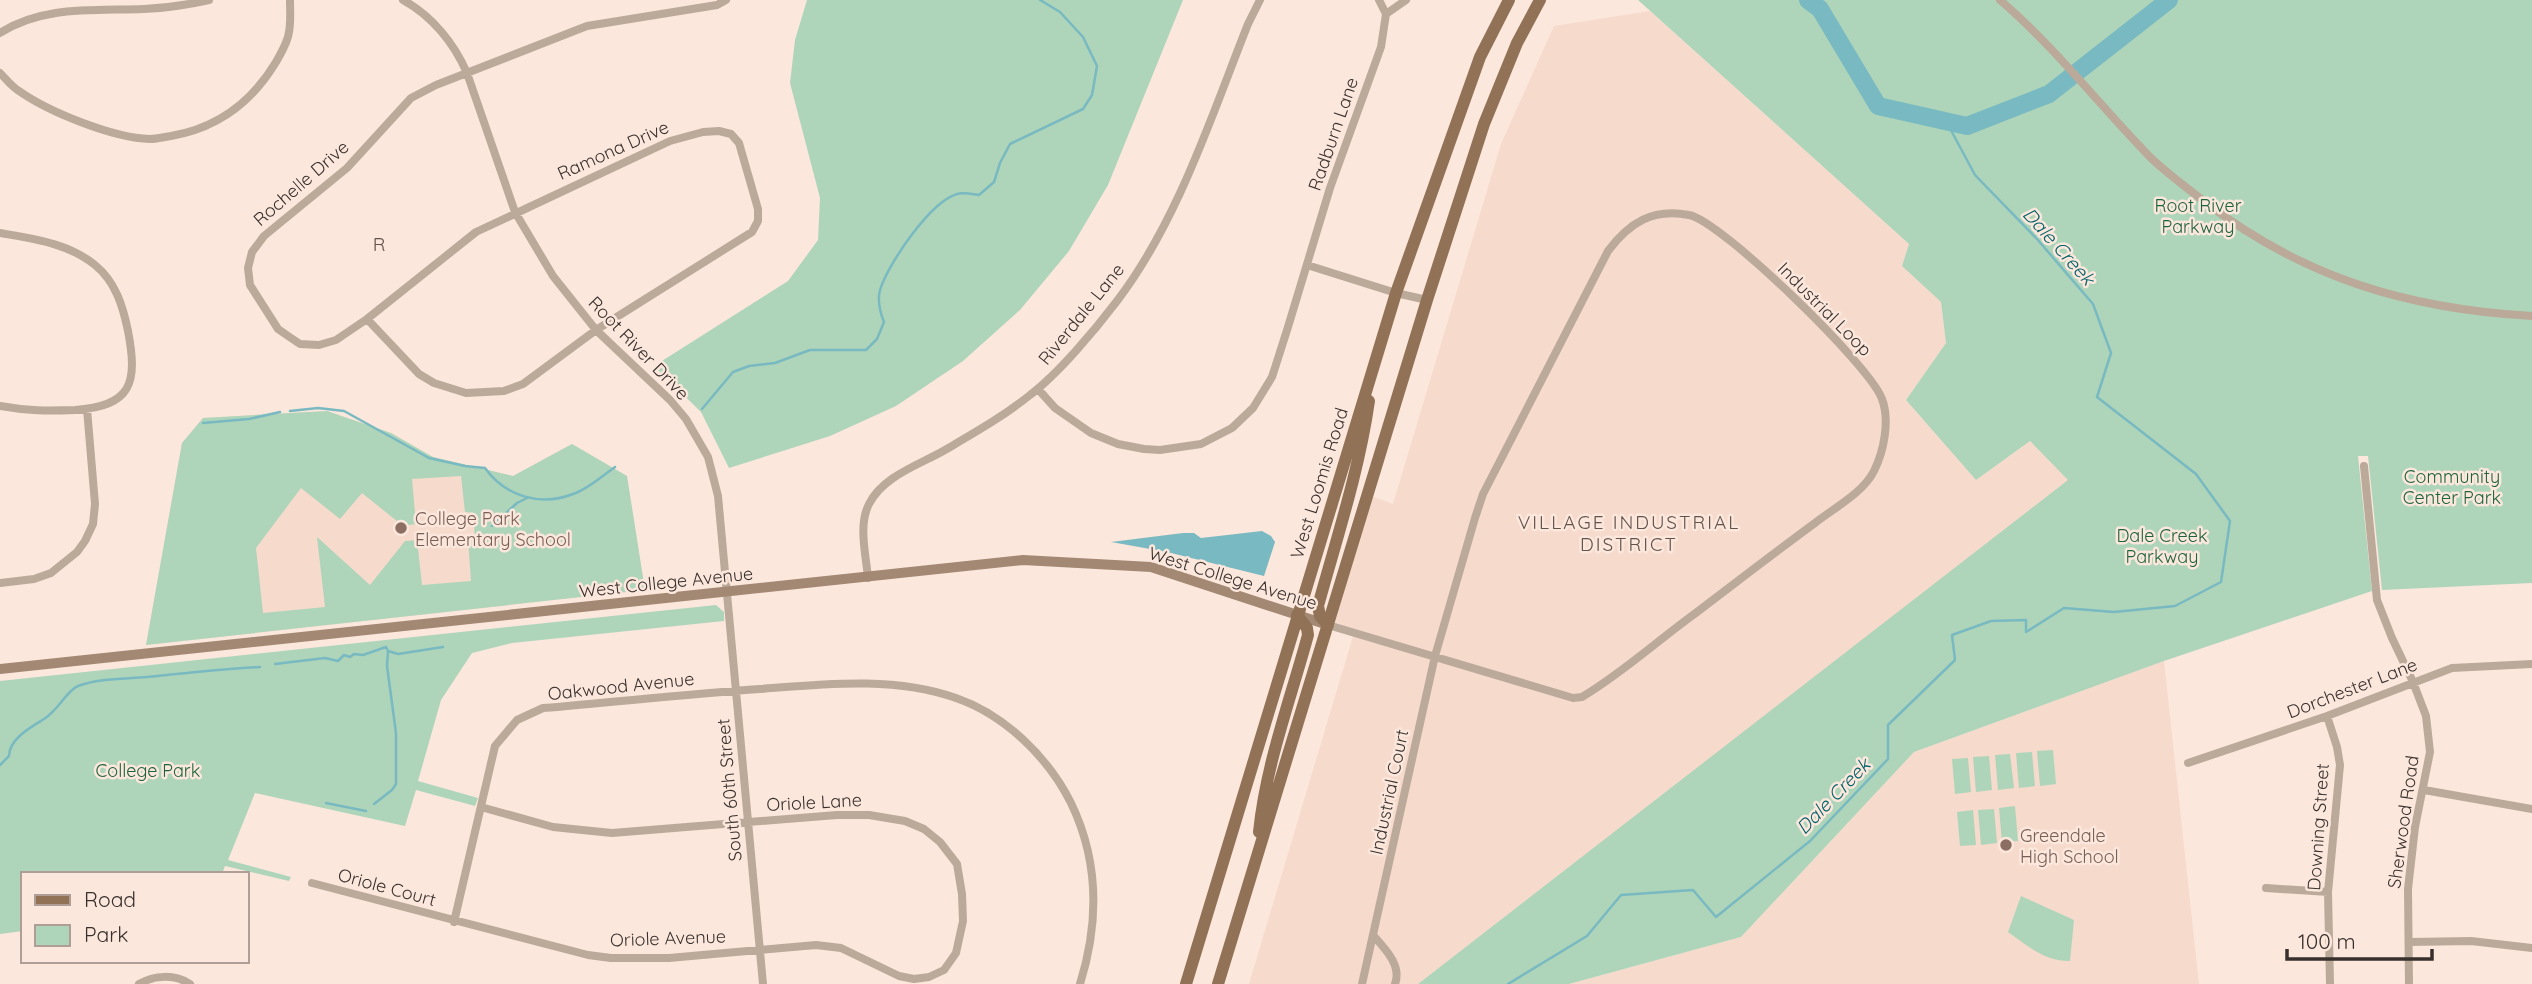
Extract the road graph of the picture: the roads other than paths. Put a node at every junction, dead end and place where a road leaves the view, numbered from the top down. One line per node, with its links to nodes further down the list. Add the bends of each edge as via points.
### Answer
1 (209, 0): 12 (street, via 179,6 57,12 35,16)
2 (290, 0): 13 (street, via 289,34 256,91 224,118 181,134 150,139 85,123 18,91)
3 (403, 0): 14 (street, Root River Drive, via 442,32)
4 (726, 0): 14 (street, Rochelle Drive, via 587,26)
5 (1260, 0): 24 (street, Riverdale Lane, via 1189,175 1154,244 1117,302)
6 (1379, 0): 11 (street)
7 (1406, 0): 11 (street)
8 (1509, 0): 18 (main road, West Loomis Road, via 1480,57)
9 (1540, 0): 19 (main road, via 1484,124)
10 (2000, 0): 20 (street, via 2046,43 2152,159 2233,224 2319,271 2374,290 2491,314)
11 (1386, 14): 17 (street, Radburn Lane, via 1381,47)
12 (0, 33)
13 (0, 73)
14 (467, 73): 15 (street, Root River Drive); 21 (street, Rochelle Drive, via 411,98 347,168 264,236 252,252 250,285 278,329 300,344 336,340)
15 (515, 212): 21 (street, Rochelle Drive, via 476,232); 22 (street, Root River Drive, via 553,276); 22 (street, Ramona Drive, via 684,135 719,131 731,134 739,143 758,209 752,232)
16 (0, 233): 26 (street, via 60,245 81,256 97,267 120,297 132,373 120,398)
17 (1307, 265): 18 (street); 24 (street, Radburn Lane, via 1272,377 1253,408 1232,428 1201,444 1160,450 1118,444 1091,433 1055,408)
18 (1396, 293): 19 (street); 23 (main road, West Loomis Road)
19 (1427, 300): 32 (main road)
20 (2532, 316)
21 (368, 319): 22 (street, Ramona Drive, via 419,374 451,389 482,394 523,384)
22 (596, 330): 30 (street, Root River Drive, via 670,400 700,439 718,496)
23 (1375, 359): 31 (main road, West Loomis Road); 32 (main road, via 1363,440 1318,606)
24 (1038, 389): 28 (street, Riverdale Lane, via 876,492 864,519)
25 (0, 406): 26 (street, via 37,412)
26 (87, 409): 29 (street, via 96,504 85,541 51,573)
27 (2364, 466): 36 (street, Sherwood Road, via 2377,600)
28 (868, 578): 30 (street, West College Avenue); 31 (street, West College Avenue, via 1023,560 1151,567)
29 (0, 583)
30 (727, 593): 35 (street, West College Avenue); 37 (street, South 60th Street)
31 (1297, 615): 32 (street, West College Avenue); 44 (main road, via 1308,635 1262,803); 57 (main road, West Loomis Road)
32 (1328, 625): 33 (street, Industrial Loop); 44 (main road)
33 (1435, 656): 33 (street, Industrial Loop, via 1573,698 1591,692 1871,477 1885,430 1882,399 1872,379 1830,333 1718,230 1691,215 1670,213 1632,224 1608,251 1483,494); 49 (street, Industrial Court)
34 (2532, 664): 36 (street, Dorchester Lane, via 2452,668)
35 (0, 669)
36 (2413, 682): 38 (street, Dorchester Lane); 40 (street, Sherwood Road, via 2426,716 2430,752)
37 (736, 690): 41 (street, Oakwood Avenue, via 543,708 517,720 495,746); 43 (street, South 60th Street); 56 (street, Oakwood Avenue, via 855,683 910,688 955,697 1014,732 1065,790 1082,825 1093,873 1094,916)
38 (2327, 716): 39 (street, Dorchester Lane); 47 (street, Downing Street, via 2340,765)
39 (2188, 763)
40 (2424, 790): 42 (street); 50 (street, Sherwood Road, via 2408,889)
41 (481, 807): 43 (street, Oriole Lane, via 553,828 612,833); 48 (street, Oakwood Avenue)
42 (2532, 809)
43 (748, 821): 52 (street, South 60th Street); 52 (street, Oriole Lane, via 869,814 905,821 940,842 957,864 962,894 963,921 956,953 944,970 929,977 899,976 841,948)
44 (1256, 860): 58 (main road)
45 (312, 883): 48 (street, Oriole Court)
46 (2266, 888): 47 (street)
47 (2328, 892): 61 (street, Downing Street)
48 (454, 922): 52 (street, Oriole Avenue, via 611,958)
49 (1373, 935): 59 (street, Industrial Court); 60 (street, via 1396,966)
50 (2409, 942): 51 (street); 62 (street, Sherwood Road)
51 (2532, 948)
52 (760, 949): 55 (street, South 60th Street)
53 (139, 984): 54 (street, via 161,976)
54 (190, 984)
55 (763, 984)
56 (1080, 984)
57 (1186, 984)
58 (1218, 984)
59 (1363, 984)
60 (1395, 984)
61 (2330, 984)
62 (2409, 984)

